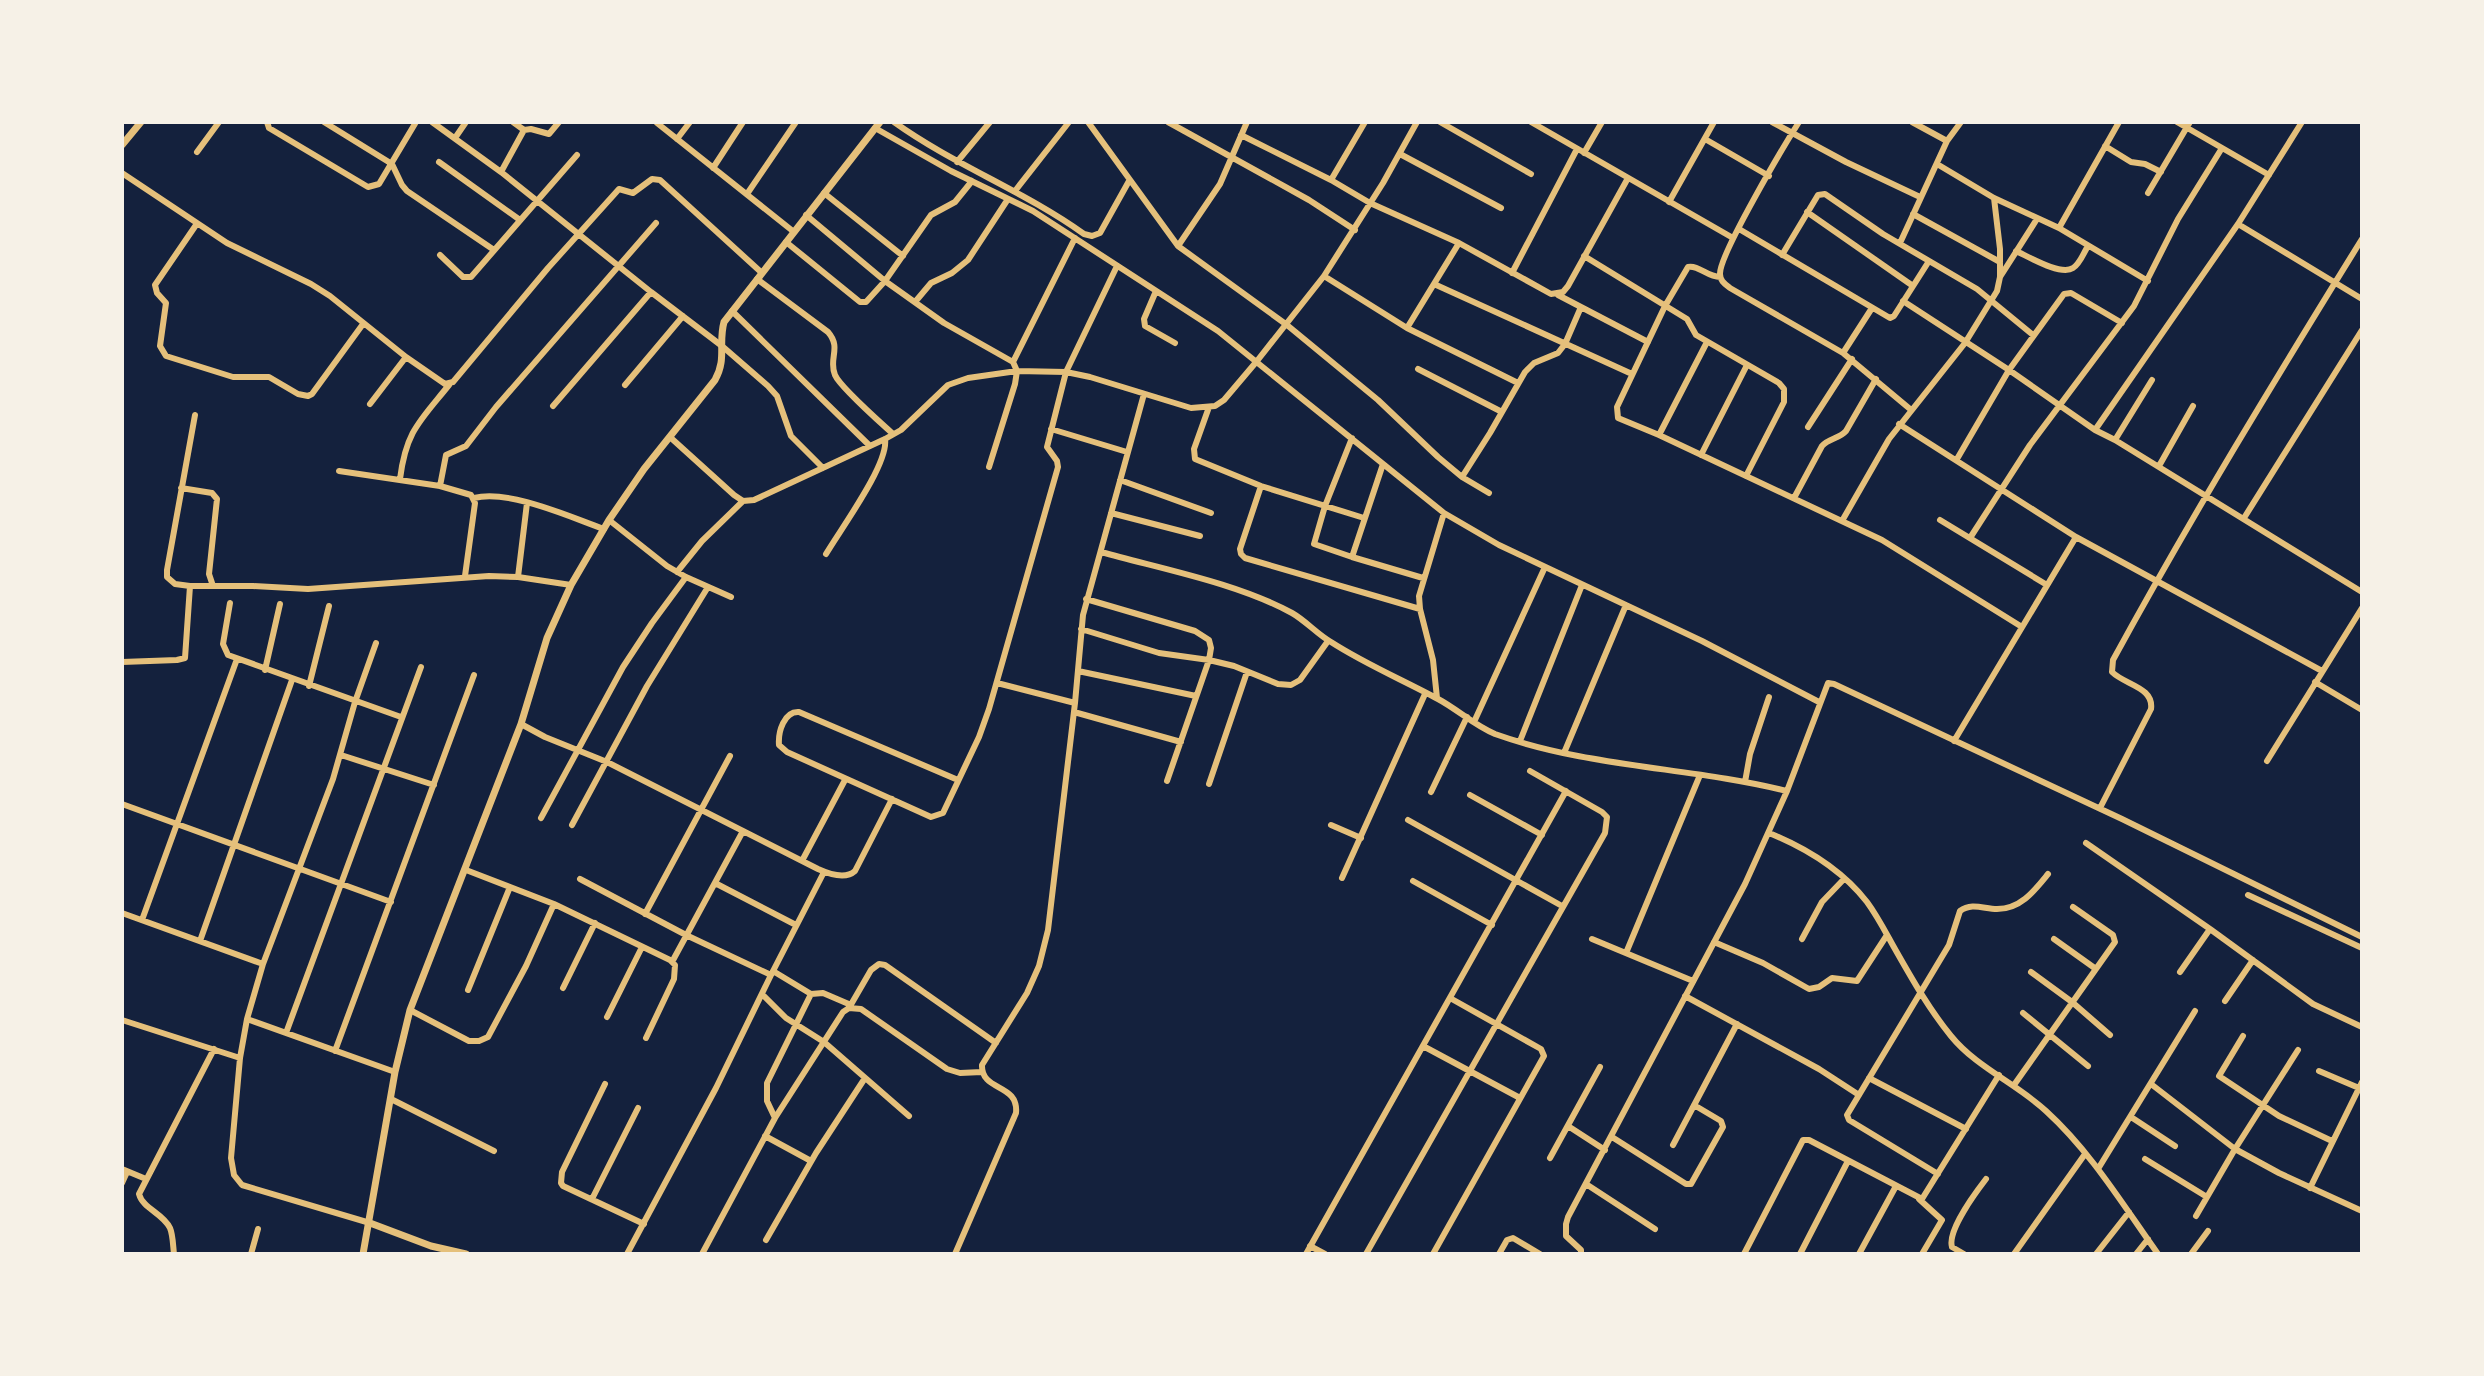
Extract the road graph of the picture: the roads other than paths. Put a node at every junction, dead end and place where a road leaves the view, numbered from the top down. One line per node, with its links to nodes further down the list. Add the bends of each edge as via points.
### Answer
1 (141, 122): 42 (street)
2 (219, 122): 46 (street)
3 (267, 122): 52 (street, via 368,187 379,184)
4 (324, 122): 52 (street)
5 (416, 122): 52 (street)
6 (432, 122): 38 (street)
7 (466, 122): 38 (street)
8 (513, 122): 35 (street)
9 (559, 122): 35 (street, via 549,134)
10 (690, 122): 39 (street)
11 (743, 122): 54 (street)
12 (796, 122): 68 (street)
13 (894, 122): 51 (street)
14 (990, 122): 51 (street)
15 (1069, 122): 65 (street)
16 (1088, 122): 64 (street)
17 (1168, 122): 49 (street)
18 (1247, 122): 37 (street)
19 (1365, 122): 62 (street)
20 (1417, 122): 47 (street)
21 (1440, 122): 57 (street)
22 (1531, 122): 45 (street)
23 (1602, 122): 45 (street)
24 (1714, 122): 40 (street)
25 (1772, 122): 36 (street)
26 (1799, 122): 36 (street)
27 (1912, 122): 41 (street)
28 (1961, 122): 41 (street)
29 (2119, 122): 43 (street)
30 (2177, 122): 34 (street)
31 (2302, 122): 59 (street)
32 (657, 123): 39 (street)
33 (878, 124): 63 (street); 66 (street)
34 (2188, 125): 44 (street); 56 (street)
35 (524, 130): 55 (street)
36 (1792, 133): 60 (street); 69 (street)
37 (1241, 135): 49 (street); 62 (street)
38 (455, 138): 55 (street)
39 (677, 139): 54 (street)
40 (1705, 139): 60 (street); 73 (street)
41 (1947, 141): 53 (street)
42 (122, 145)
43 (2105, 146): 56 (street); 84 (street)
44 (2222, 148): 59 (street); 113 (street)
45 (1581, 151): 61 (street); 107 (street)
46 (197, 152)
47 (1400, 154): 74 (street); 75 (street)
48 (577, 155): 72 (street)
49 (1233, 159): 86 (street); 95 (street)
50 (439, 162): 80 (street)
51 (957, 162): 65 (street)
52 (392, 164): 97 (street, via 407,191)
53 (1937, 164): 69 (street); 70 (street)
54 (713, 168): 68 (street)
55 (501, 172): 72 (street)
56 (2161, 172): 67 (street)
57 (1531, 174)
58 (125, 175): 83 (street)
59 (2269, 175): 82 (street)
60 (1769, 176): 85 (street)
61 (1628, 178): 73 (street); 102 (street)
62 (1331, 180): 74 (street)
63 (972, 181): 71 (street); 101 (street, via 955,202 931,215)
64 (1129, 181): 65 (street, via 1100,233 1092,236); 95 (street)
65 (1015, 191)
66 (824, 193): 78 (street); 101 (street)
67 (2148, 193)
68 (747, 194): 87 (street)
69 (1920, 197): 77 (street)
70 (1994, 198): 79 (street); 104 (street)
71 (1008, 199): 89 (street); 123 (street, via 968,260 931,283)
72 (537, 201): 80 (street); 88 (street)
73 (1669, 202): 90 (street)
74 (1370, 203): 86 (street); 93 (street)
75 (1501, 208)
76 (1807, 212): 94 (street, via 1818,195 1825,194); 100 (street); 116 (street)
77 (1913, 214): 94 (street); 104 (street)
78 (806, 215): 87 (street); 112 (street)
79 (2037, 219): 84 (street); 98 (street)
80 (520, 220): 97 (street)
81 (656, 223): 106 (street)
82 (2238, 224): 115 (street); 169 (street)
83 (196, 225): 130 (street, via 311,284); 130 (street, via 155,285 166,303 160,346 166,356 233,377 269,377 308,396)
84 (2059, 228): 96 (street)
85 (1739, 229): 90 (street); 100 (street)
86 (1355, 230): 109 (street)
87 (794, 232): 92 (street)
88 (578, 234): 106 (street); 108 (street, via 617,190 636,192 656,178); 155 (street)
89 (1075, 238): 105 (street); 145 (street)
90 (1733, 238): 110 (street)
91 (2362, 239): 115 (street)
92 (786, 242): 108 (street); 112 (street, via 860,302)
93 (1459, 243): 107 (street); 114 (street)
94 (1900, 243): 103 (street)
95 (1178, 246): 131 (street)
96 (2088, 246): 98 (street, via 2066,271); 113 (street)
97 (494, 250): 99 (street, via 467,278)
98 (2016, 251): 111 (street)
99 (440, 255)
100 (1782, 255): 126 (street)
101 (903, 256): 112 (street)
102 (1584, 256): 119 (street); 124 (street)
103 (1929, 261): 116 (street); 121 (street)
104 (2000, 262): 111 (street)
105 (1117, 266): 117 (street); 150 (street)
106 (620, 267): 118 (street); 189 (street, via 466,446 446,455)
107 (1512, 273): 119 (street)
108 (759, 276): 127 (street); 170 (street, via 834,339 836,378)
109 (1324, 276): 131 (street); 132 (street)
110 (1720, 277): 124 (street, via 1688,267); 141 (street, via 1730,288)
111 (2000, 277): 121 (street)
112 (885, 281): 123 (street)
113 (2148, 281): 129 (street)
114 (1434, 284): 132 (street); 139 (street)
115 (2334, 284): 120 (street); 194 (street)
116 (1913, 286): 122 (street)
117 (1156, 291): 137 (street, via 1145,326); 143 (street)
118 (651, 292): 128 (street); 159 (street)
119 (1558, 295): 125 (street)
120 (2362, 299)
121 (1992, 300): 134 (street); 138 (street)
122 (1903, 301): 126 (street, via 1890,318); 138 (street)
123 (915, 302): 145 (street)
124 (1665, 306): 135 (street); 136 (street, via 1687,319)
125 (1581, 307): 135 (street); 139 (street)
126 (1872, 308): 141 (street)
127 (732, 311): 140 (street, via 724,322); 176 (street)
128 (683, 316): 140 (street); 156 (street)
129 (2122, 323): 134 (street, via 2069,292); 160 (street)
130 (363, 324): 142 (street)
131 (1287, 325): 143 (street); 186 (street)
132 (1407, 328): 154 (street)
133 (2362, 330): 204 (street)
134 (2033, 335): 148 (street)
135 (1648, 342): 151 (street)
136 (1707, 342): 146 (street); 171 (street)
137 (1175, 343)
138 (1965, 343): 148 (street); 163 (street)
139 (1565, 344): 151 (street); 154 (street, via 1558,353 1534,363)
140 (722, 346): 172 (street, via 715,380); 183 (street, via 777,396 791,436)
141 (1843, 353): 144 (street)
142 (406, 357): 155 (street); 158 (street)
143 (1260, 359): 162 (street, via 1224,400); 173 (street)
144 (1852, 359): 152 (street); 167 (street)
145 (1013, 362): 149 (street)
146 (1747, 365): 178 (street); 185 (street, via 1779,383 1786,395)
147 (1418, 369): 164 (street)
148 (2009, 370): 160 (street); 179 (street)
149 (1017, 371): 150 (street); 170 (street, via 948,385); 182 (street)
150 (1066, 372): 157 (street); 168 (street)
151 (1632, 374): 171 (street, via 1617,407 1618,418)
152 (1876, 379): 163 (street); 196 (street, via 1842,436 1822,446)
153 (2152, 380): 175 (street)
154 (1518, 383): 164 (street)
155 (449, 384): 187 (street, via 411,434)
156 (625, 385)
157 (1144, 394): 162 (street, via 1191,408); 177 (street)
158 (370, 404)
159 (553, 406)
160 (2058, 406): 169 (street); 192 (street)
161 (2193, 406): 181 (street)
162 (1209, 407): 190 (street, via 1195,459)
163 (1910, 409): 166 (street)
164 (1502, 412): 186 (street)
165 (195, 415): 191 (street)
166 (1899, 424): 179 (street); 207 (street)
167 (1808, 427)
168 (1051, 429): 177 (street); 252 (street, via 1047,447 1058,467)
169 (2095, 430): 175 (street)
170 (893, 434): 174 (street)
171 (1659, 435): 178 (street)
172 (671, 438): 197 (street); 205 (street)
173 (1352, 438): 180 (street); 199 (street)
174 (885, 439): 176 (street); 213 (street, via 879,467)
175 (2115, 440): 181 (street)
176 (870, 446): 183 (street)
177 (1127, 452): 188 (street)
178 (1701, 455): 185 (street)
179 (1957, 459): 192 (street)
180 (1383, 464): 202 (street); 203 (street)
181 (2159, 466): 194 (street)
182 (989, 467)
183 (823, 468): 197 (street, via 765,497)
184 (339, 471): 187 (street)
185 (1746, 476): 196 (street)
186 (1462, 477): 193 (street)
187 (400, 479): 189 (street)
188 (1120, 480): 200 (street); 201 (street)
189 (440, 486): 195 (street)
190 (1261, 486): 199 (street); 236 (street, via 1240,549 1245,558)
191 (181, 488): 225 (street, via 167,577); 226 (street, via 212,493 217,499 209,574)
192 (2001, 488): 210 (street); 211 (street)
193 (1489, 493)
194 (2207, 496): 204 (street); 221 (street)
195 (474, 498): 198 (street, via 501,496); 217 (street)
196 (1794, 498): 207 (street)
197 (743, 501): 216 (street)
198 (527, 503): 208 (street); 218 (street)
199 (1325, 506): 203 (street); 214 (street, via 1314,544)
200 (1111, 513): 209 (street); 212 (street)
201 (1211, 513)
202 (1444, 513): 215 (street); 220 (street)
203 (1364, 518): 214 (street)
204 (2244, 518): 228 (street)
205 (609, 520): 208 (street); 216 (street)
206 (1940, 520): 211 (street)
207 (1842, 521): 237 (street, via 1905,553)
208 (604, 529): 222 (street)
209 (1200, 536)
210 (2076, 537): 221 (street); 224 (street)
211 (1970, 538): 224 (street)
212 (1101, 552): 230 (street); 239 (street, via 1263,599)
213 (826, 554)
214 (1352, 557): 220 (street)
215 (1545, 567): 223 (street); 265 (street)
216 (677, 572): 219 (street)
217 (465, 576): 218 (street); 226 (street, via 343,588)
218 (518, 577): 222 (street)
219 (686, 577): 227 (street); 270 (street, via 637,645)
220 (1423, 578): 236 (street)
221 (2156, 581): 247 (street); 291 (street, via 2111,666 2116,677 2147,693 2151,709)
222 (571, 585): 266 (street, via 547,638)
223 (1582, 585): 233 (street); 267 (street)
224 (2047, 585): 237 (street)
225 (190, 586): 226 (street); 243 (street, via 185,658)
226 (213, 586)
227 (708, 587): 229 (street); 275 (street)
228 (2362, 592)
229 (731, 597)
230 (1086, 599): 238 (street); 242 (street, via 1195,631 1209,640)
231 (230, 603): 241 (street, via 223,644)
232 (280, 604): 245 (street)
233 (1626, 605): 259 (street); 271 (street)
234 (329, 606): 253 (street)
235 (2362, 608): 247 (street)
236 (1420, 609): 257 (street)
237 (2022, 627): 268 (street)
238 (1081, 629): 242 (street, via 1159,653); 246 (street)
239 (1328, 641): 248 (street, via 1291,685); 254 (street)
240 (376, 643): 258 (street)
241 (237, 659): 245 (street); 295 (street)
242 (1209, 660): 248 (street); 255 (street)
243 (122, 662)
244 (421, 667): 263 (street)
245 (265, 670): 250 (street)
246 (1078, 671): 255 (street); 260 (street)
247 (2322, 671): 251 (street)
248 (1247, 672): 283 (street)
249 (474, 675): 284 (street)
250 (292, 680): 253 (street); 303 (street)
251 (2315, 682): 261 (street); 274 (street)
252 (997, 683): 260 (street); 280 (street)
253 (309, 686): 258 (street)
254 (1425, 694): 257 (street); 301 (street)
255 (1196, 696): 269 (street)
256 (1769, 697): 282 (street)
257 (1437, 698): 264 (street)
258 (355, 702): 263 (street); 272 (street)
259 (1819, 702): 268 (street, via 1828,683 1834,684); 286 (street)
260 (1075, 703): 262 (street)
261 (2362, 710)
262 (1074, 712): 269 (street); 374 (street, via 1048,930 1027,993)
263 (401, 717): 276 (street)
264 (1467, 717): 265 (street); 287 (street)
265 (1474, 722): 267 (street)
266 (521, 724): 270 (street); 306 (street)
267 (1520, 741): 271 (street)
268 (1954, 741): 291 (street)
269 (1181, 742): 281 (street)
270 (577, 749): 275 (street); 293 (street)
271 (1564, 753): 278 (street)
272 (341, 755): 276 (street); 305 (street)
273 (730, 756): 292 (street)
274 (2267, 761)
275 (607, 762): 292 (street); 296 (street)
276 (382, 767): 284 (street); 315 (street)
277 (1530, 771): 285 (street)
278 (1700, 775): 282 (street); 339 (street)
279 (845, 780): 280 (street, via 779,745 790,712); 289 (street); 304 (street)
280 (958, 780): 289 (street, via 938,817)
281 (1167, 781)
282 (1745, 782): 286 (street)
283 (1209, 784)
284 (434, 785): 318 (street)
285 (1566, 791): 300 (street); 320 (street, via 1602,812 1607,825)
286 (1787, 791): 299 (street)
287 (1431, 792)
288 (1470, 795): 300 (street)
289 (892, 799): 307 (street, via 855,871)
290 (122, 804): 295 (street)
291 (2100, 808): 331 (street)
292 (701, 810): 298 (street); 323 (street)
293 (541, 818)
294 (1408, 820): 313 (street)
295 (179, 823): 303 (street); 324 (street)
296 (572, 825)
297 (1331, 825): 301 (street)
298 (743, 831): 304 (street); 314 (street)
299 (1769, 833): 311 (street, via 1817,857); 336 (street)
300 (1542, 835): 313 (street)
301 (1361, 838): 309 (street)
302 (2086, 843): 328 (street)
303 (233, 844): 305 (street); 335 (street)
304 (803, 859): 307 (street)
305 (299, 870): 315 (street); 342 (street)
306 (466, 870): 316 (street); 358 (street)
307 (824, 872): 326 (street)
308 (2048, 874): 352 (street, via 2032,893 2009,907 1972,906 1960,911 1954,937)
309 (1342, 878)
310 (580, 879): 323 (street)
311 (1844, 879): 330 (street, via 1866,901); 333 (street, via 1822,902)
312 (1413, 881): 327 (street)
313 (1516, 881): 320 (street); 327 (street)
314 (715, 883): 326 (street); 329 (street)
315 (340, 884): 318 (street); 368 (street)
316 (510, 887): 319 (street); 349 (street)
317 (2248, 895): 338 (street)
318 (391, 902): 378 (street)
319 (554, 904): 325 (street); 358 (street, via 488,1037 469,1041)
320 (1562, 906): 364 (street)
321 (2073, 907): 343 (street, via 2115,938)
322 (122, 913): 324 (street)
323 (645, 914): 329 (street)
324 (142, 920): 335 (street)
325 (595, 923): 337 (street); 348 (street)
326 (796, 925): 346 (street)
327 (1492, 925): 354 (street)
328 (2210, 929): 340 (street); 345 (street)
329 (686, 935): 341 (street); 346 (street)
330 (1887, 935): 336 (street, via 1857,981 1832,978 1814,989); 352 (street)
331 (2362, 937)
332 (1592, 939): 339 (street)
333 (1802, 939)
334 (2054, 939): 343 (street)
335 (200, 941): 342 (street)
336 (1714, 942): 347 (street)
337 (642, 947): 341 (street); 361 (street)
338 (2362, 948)
339 (1626, 953): 347 (street)
340 (2253, 960): 355 (street); 367 (street, via 2313,1004)
341 (672, 962): 372 (street, via 674,979)
342 (263, 964): 362 (street)
343 (2096, 969): 356 (street)
344 (2031, 972): 356 (street)
345 (2180, 972)
346 (772, 973): 350 (street); 351 (street)
347 (1693, 981): 353 (street)
348 (563, 988)
349 (468, 990)
350 (811, 994): 357 (street, via 823,993); 366 (street)
351 (763, 995): 366 (street); 433 (street)
352 (1921, 995): 386 (street, via 1958,1044); 388 (street)
353 (1685, 996): 365 (street); 405 (street)
354 (1450, 998): 364 (street); 375 (street)
355 (2225, 1001)
356 (2072, 1002): 369 (street); 370 (street)
357 (850, 1007): 373 (street); 374 (street, via 871,970 885,965); 385 (street, via 861,1009 947,1069)
358 (410, 1010): 384 (street)
359 (2195, 1011): 390 (street)
360 (2023, 1013): 369 (street)
361 (607, 1017)
362 (247, 1019): 368 (street); 379 (street)
363 (122, 1020): 376 (street)
364 (1496, 1023): 382 (street); 394 (street, via 1544,1052)
365 (1737, 1024): 393 (street); 396 (street)
366 (797, 1026): 373 (street); 401 (street, via 767,1083 767,1101)
367 (2362, 1027)
368 (286, 1033): 378 (street)
369 (2050, 1034): 380 (street); 391 (street)
370 (2110, 1035)
371 (2243, 1036): 397 (street, via 2219,1076)
372 (646, 1038)
373 (824, 1042): 387 (street); 401 (street)
374 (996, 1043): 385 (street)
375 (1423, 1046): 382 (street); 439 (street)
376 (214, 1049): 379 (street); 420 (street)
377 (2298, 1050): 397 (street)
378 (335, 1051): 384 (street)
379 (240, 1058): 432 (street, via 234,1175 242,1185)
380 (2088, 1066)
381 (1600, 1067): 402 (street)
382 (1469, 1070): 394 (street); 450 (street)
383 (2319, 1071): 392 (street)
384 (395, 1072): 395 (street)
385 (982, 1072): 447 (street, via 1015,1099 1016,1113)
386 (1999, 1075): 391 (street); 403 (street)
387 (865, 1078): 399 (street); 415 (street)
388 (1869, 1078): 393 (street); 403 (street)
389 (605, 1084): 427 (street, via 560,1178 563,1186)
390 (2151, 1084): 400 (street); 409 (street)
391 (2014, 1085): 412 (street)
392 (2360, 1085): 406 (street)
393 (1859, 1095): 419 (street, via 1847,1119)
394 (1520, 1098): 451 (street)
395 (391, 1099): 411 (street); 432 (street)
396 (1694, 1105): 405 (street, via 1723,1127 1691,1184); 407 (street)
397 (2263, 1105): 406 (street); 409 (street)
398 (638, 1108): 427 (street)
399 (909, 1116)
400 (2131, 1117): 408 (street); 417 (street)
401 (775, 1118): 404 (street)
402 (1568, 1126): 410 (street); 413 (street)
403 (1966, 1129): 419 (street)
404 (765, 1136): 415 (street); 446 (street)
405 (1612, 1137): 410 (street)
406 (2332, 1141): 425 (street)
407 (1673, 1145)
408 (2175, 1146)
409 (2235, 1149): 425 (street); 426 (street)
410 (1605, 1150): 423 (street)
411 (494, 1151)
412 (2085, 1154): 417 (street); 460 (street)
413 (1550, 1158)
414 (2145, 1159): 426 (street)
415 (811, 1161): 438 (street)
416 (1848, 1161): 424 (street); 440 (street, via 1803,1140); 456 (street)
417 (2098, 1169): 430 (street)
418 (124, 1170): 420 (street); 422 (street)
419 (1938, 1174): 428 (street)
420 (146, 1179): 441 (street, via 139,1199 169,1227)
421 (1986, 1179): 459 (street, via 1950,1242)
422 (122, 1183)
423 (1586, 1184): 435 (street); 454 (street, via 1566,1224 1566,1236)
424 (1896, 1186): 428 (street); 457 (street)
425 (2310, 1188): 429 (street)
426 (2207, 1197): 431 (street)
427 (592, 1199): 433 (street)
428 (1919, 1199): 458 (street, via 1942,1220)
429 (2362, 1211)
430 (2129, 1212): 437 (street); 461 (street)
431 (2196, 1216)
432 (370, 1223): 443 (street); 444 (street)
433 (644, 1224): 445 (street)
434 (258, 1229): 442 (street)
435 (1655, 1229)
436 (2208, 1231): 464 (street)
437 (2148, 1239): 462 (street); 463 (street)
438 (766, 1240)
439 (1310, 1246): 448 (street); 449 (street)
440 (1745, 1252): 455 (street)
441 (174, 1254)
442 (251, 1254)
443 (363, 1254)
444 (466, 1254)
445 (627, 1254)
446 (702, 1254)
447 (955, 1254)
448 (1306, 1254)
449 (1325, 1254)
450 (1366, 1254)
451 (1433, 1254)
452 (1499, 1254): 453 (street, via 1513,1238)
453 (1540, 1254)
454 (1581, 1254)
455 (1754, 1254)
456 (1800, 1254)
457 (1859, 1254)
458 (1922, 1254)
459 (1964, 1254)
460 (2014, 1254)
461 (2096, 1254)
462 (2136, 1254)
463 (2158, 1254)
464 (2191, 1254)

